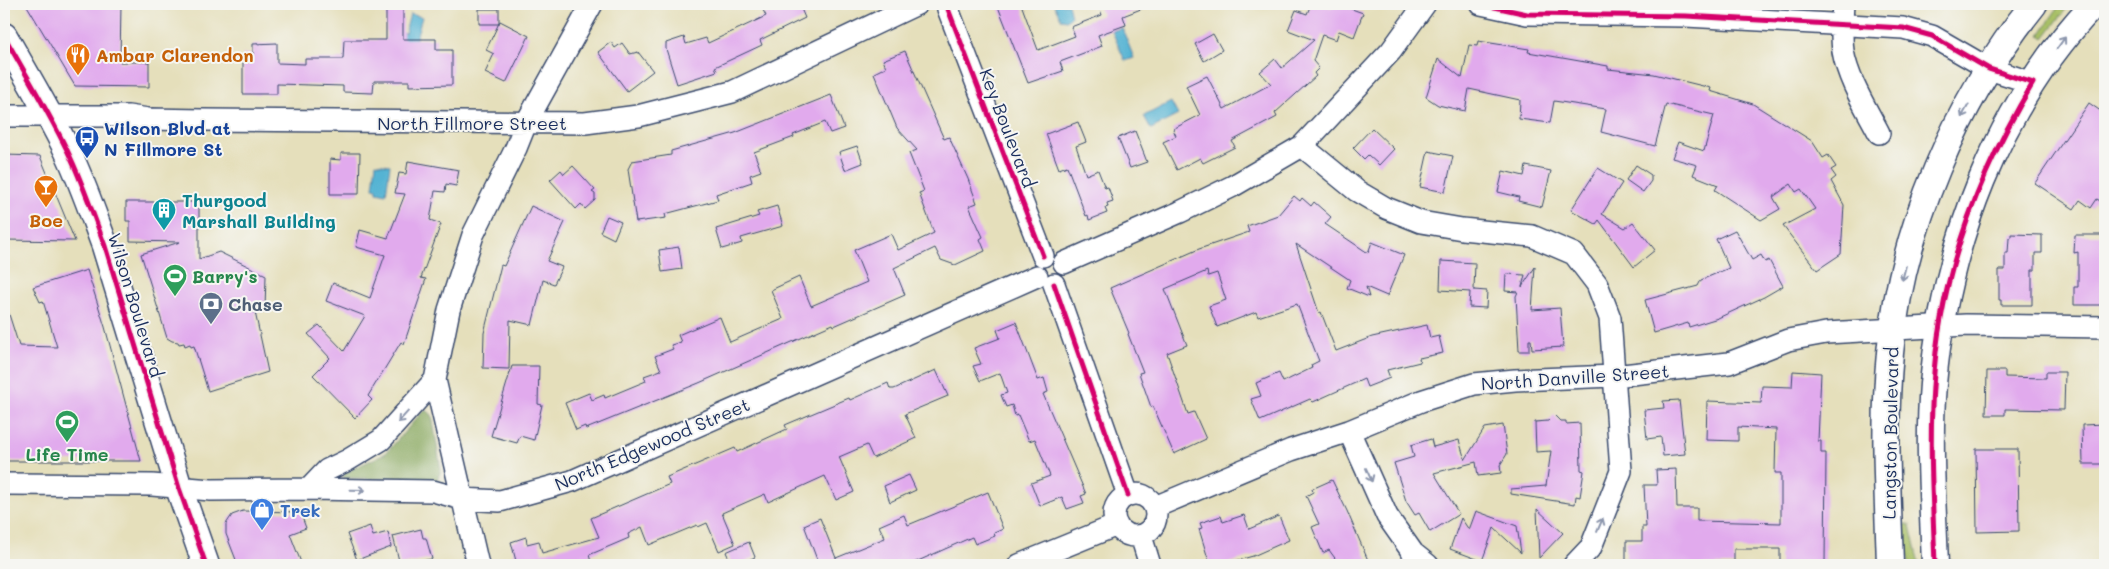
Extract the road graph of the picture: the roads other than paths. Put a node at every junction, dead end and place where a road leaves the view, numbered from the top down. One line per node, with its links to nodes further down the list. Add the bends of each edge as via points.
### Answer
1 (592, 4): 14 (street)
2 (917, 4): 14 (street, North Fillmore Street, via 732,92 638,116 585,123)
3 (1425, 4): 16 (street, via 1391,51)
4 (1481, 4): 8 (street, via 1527,14)
5 (2034, 4): 10 (main road, Langston Boulevard)
6 (2094, 4): 11 (main road, one-way to 6, via 2068,33)
7 (945, 5): 17 (street, Key Boulevard)
8 (1842, 14): 10 (street, via 1923,32); 15 (street, via 1843,50 1847,63 1856,90)
9 (4, 36): 13 (main road, Wilson Boulevard)
10 (1989, 69): 11 (street); 20 (main road, Langston Boulevard, one-way to 20, via 1957,126 1926,200 1904,271)
11 (2033, 83): 18 (main road, via 2006,130 1974,199 1958,246)
12 (4, 116): 13 (street, North Fillmore Street)
13 (50, 116): 14 (street, North Fillmore Street); 25 (main road, Wilson Boulevard, via 68,152 105,246)
14 (526, 124): 22 (street, via 472,235 449,310)
15 (1879, 133)
16 (1302, 146): 17 (street, via 1189,208 1064,263 1055,255); 21 (street, via 1357,191 1421,222 1532,236 1574,254 1597,284 1610,318)
17 (1045, 272): 27 (street, Key Boulevard); 28 (street, North Edgewood Street, via 572,481 500,501)
18 (1940, 326): 19 (street, North Danville Street); 20 (street, North Danville Street); 39 (main road, via 1932,412)
19 (2105, 327)
20 (1892, 328): 21 (street, North Danville Street, via 1826,333 1788,340 1730,363); 38 (main road, Langston Boulevard, via 1886,431)
21 (1614, 376): 23 (street, North Danville Street, via 1474,384 1421,401); 37 (street, one-way to 21, via 1591,547 1621,471)
22 (435, 380): 26 (street, one-way to 26, via 381,440 327,470); 28 (street)
23 (1349, 431): 29 (street, North Danville Street, via 1291,450); 36 (street, one-way to 36, via 1387,516 1413,553)
24 (4, 484): 25 (street, North Edgewood Street)
25 (179, 488): 26 (street, North Edgewood Street); 32 (main road, Wilson Boulevard)
26 (309, 489): 28 (street, North Edgewood Street, one-way to 28, via 433,491)
27 (1128, 495): 29 (street, via 1142,495); 30 (street, via 1116,508 1114,517)
28 (462, 499): 33 (street)
29 (1155, 507): 31 (street, via 1154,525)
30 (1117, 525): 31 (street, via 1127,535); 34 (street)
31 (1141, 536): 35 (street)
32 (206, 565)
33 (478, 565)
34 (1019, 565)
35 (1150, 565)
36 (1428, 565)
37 (1574, 565)
38 (1890, 565)
39 (1935, 565)

